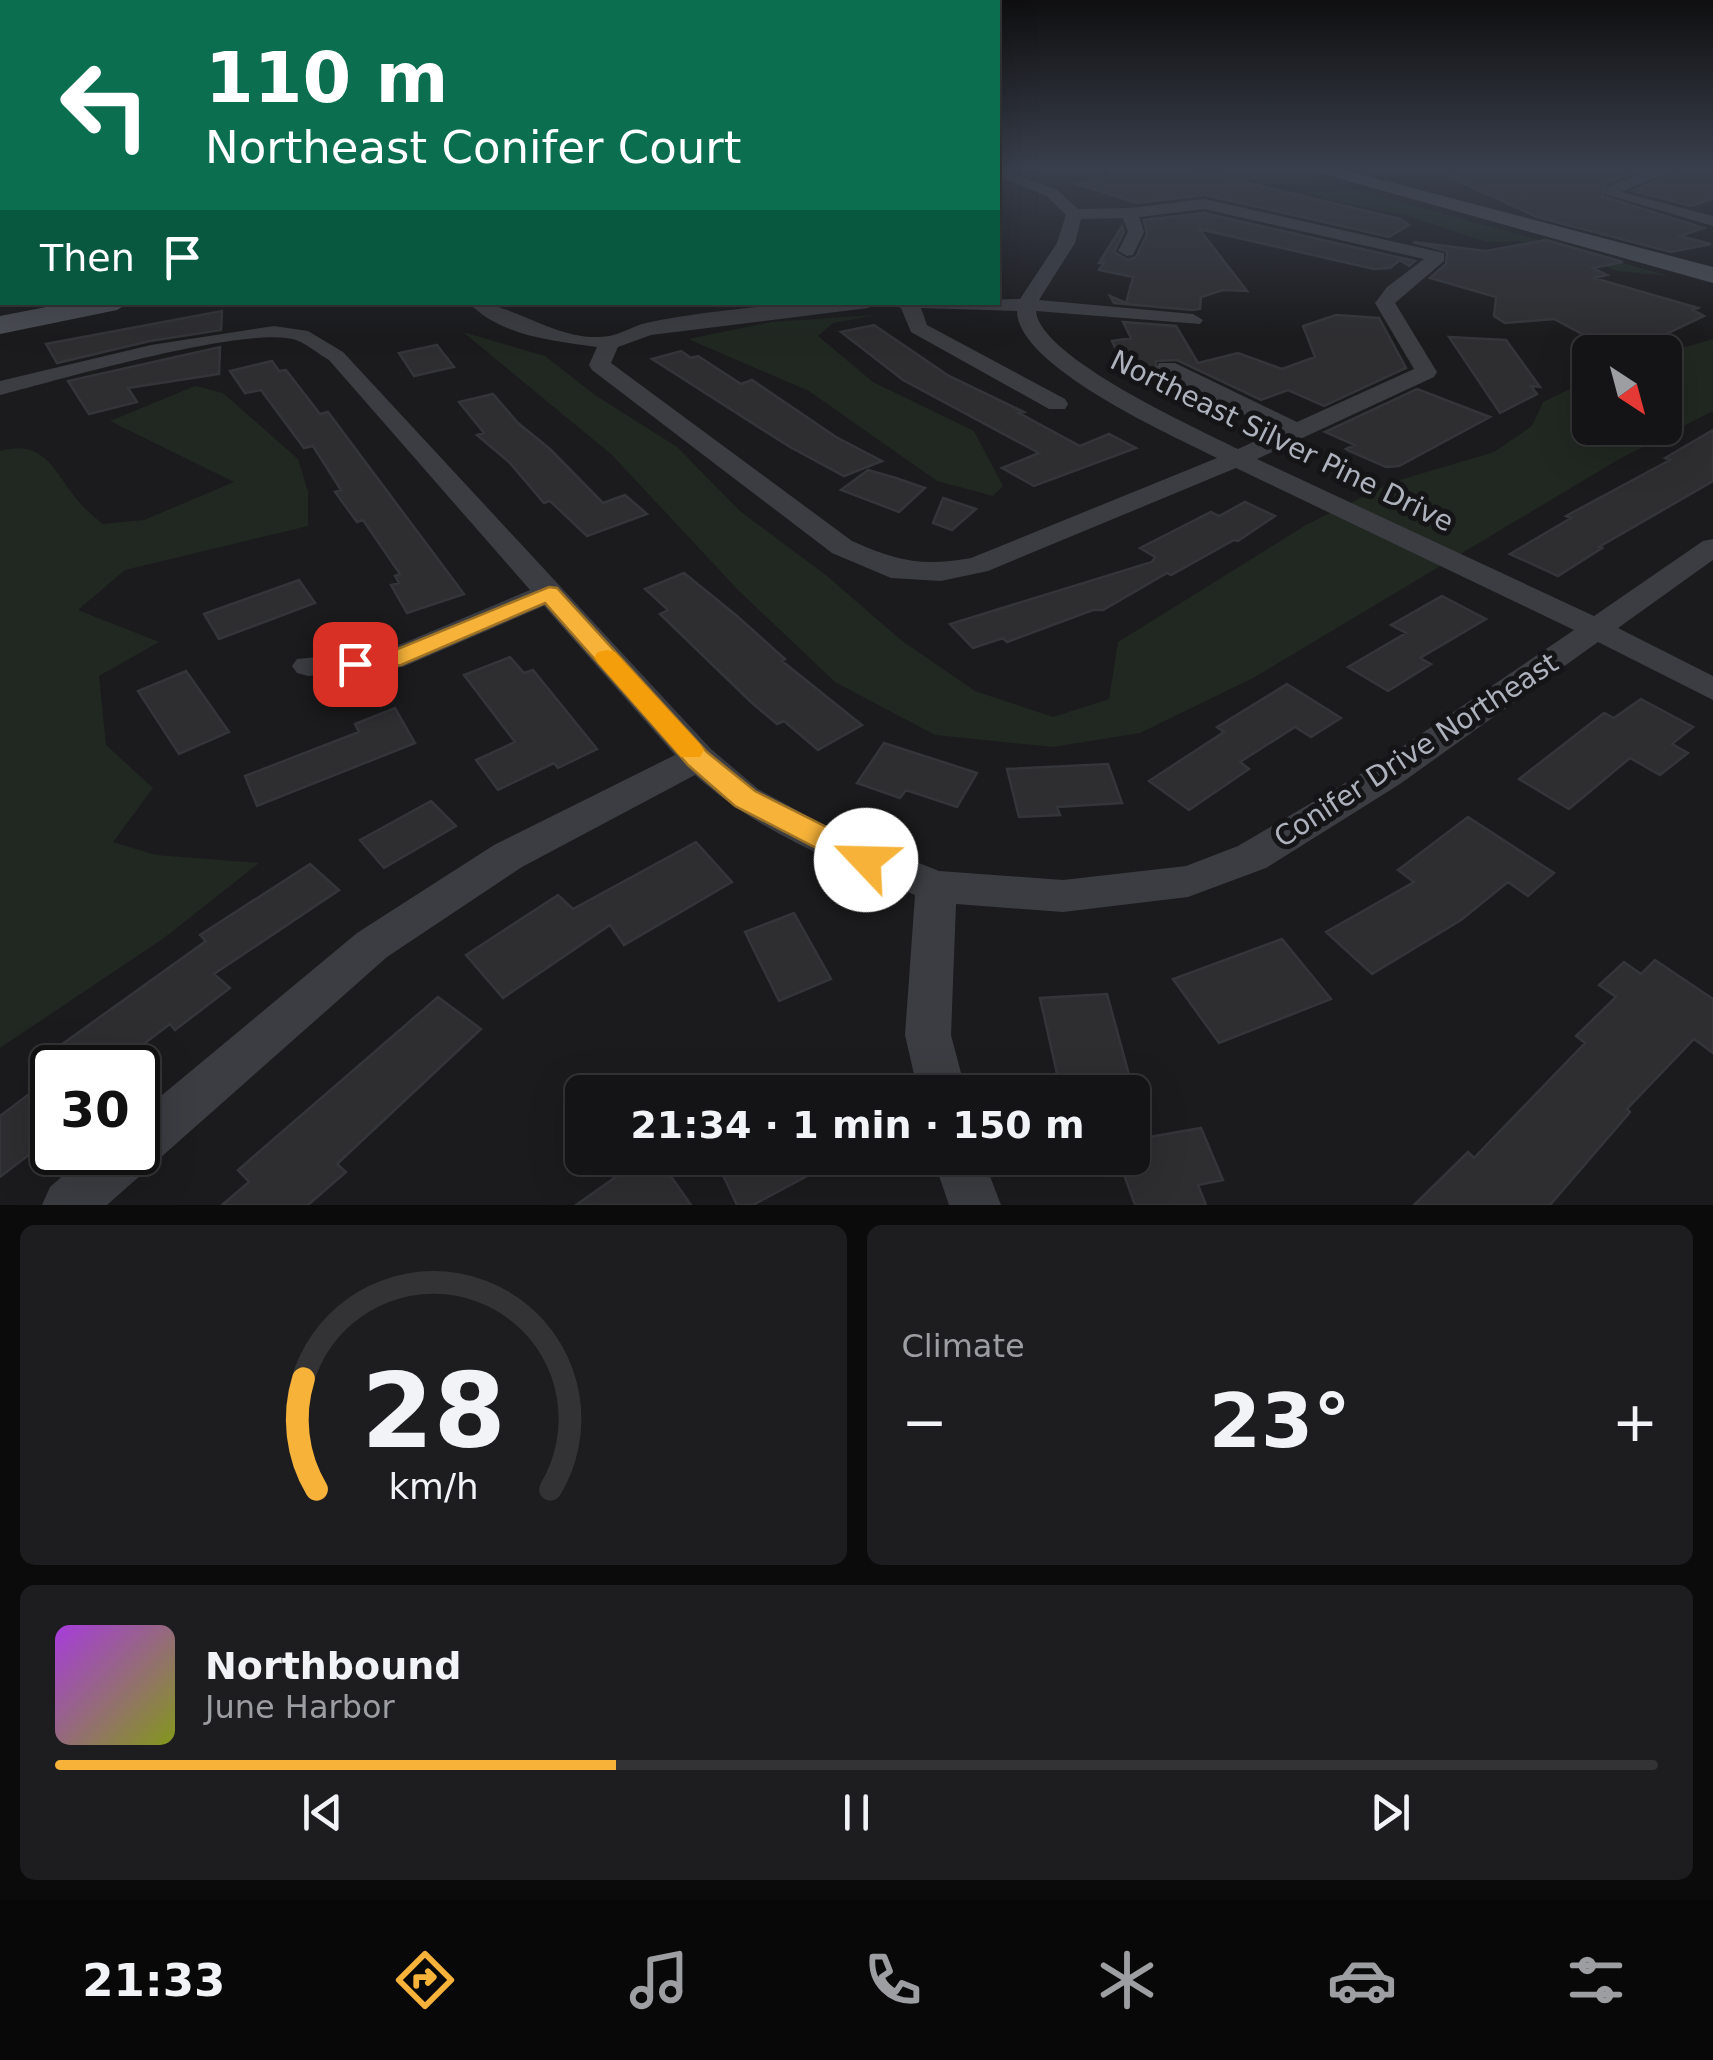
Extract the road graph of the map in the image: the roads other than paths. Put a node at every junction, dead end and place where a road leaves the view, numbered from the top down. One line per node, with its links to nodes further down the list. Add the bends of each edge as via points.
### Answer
1 (1072, 223): 8 (street)
2 (1133, 223): 5 (street)
3 (1294, 223): 19 (street, via 1438,257 1385,303 1426,372)
4 (1528, 223): 6 (main road)
5 (1127, 251)
6 (1708, 270)
7 (1000, 304): 8 (street)
8 (1030, 304): 13 (street); 20 (street, Northeast Silver Pine Drive, via 1027,323 1065,365)
9 (102, 305): 14 (main road)
10 (480, 305): 15 (street, via 532,331)
11 (843, 305): 15 (street, via 648,328)
12 (910, 305): 18 (street, via 918,328)
13 (1193, 320)
14 (0, 326)
15 (610, 344): 20 (street, via 600,365 842,548 891,569 978,566)
16 (1166, 368): 19 (street)
17 (0, 388): 22 (street, Conifer Drive Northeast, via 194,344 295,333 336,356)
18 (1057, 404)
19 (1294, 430): 20 (street)
20 (1238, 458): 23 (street, Northeast Silver Pine Drive)
21 (1713, 547): 23 (street, Conifer Drive Northeast)
22 (549, 593): 24 (street, via 392,660); 26 (street, Conifer Drive Northeast)
23 (1596, 631): 25 (street, Northeast Silver Pine Drive); 27 (street, Conifer Drive Northeast, via 1388,775 1252,857 1188,881 1063,896)
24 (308, 666)
25 (1713, 688)
26 (698, 758): 27 (street, Conifer Drive Northeast, via 745,798 810,835); 29 (street, via 508,856 372,944)
27 (936, 887): 28 (street, via 928,1035)
28 (938, 1075)
29 (160, 1127)
30 (103, 1175): 32 (street)
31 (964, 1175): 33 (street)
32 (68, 1205)
33 (974, 1205)

